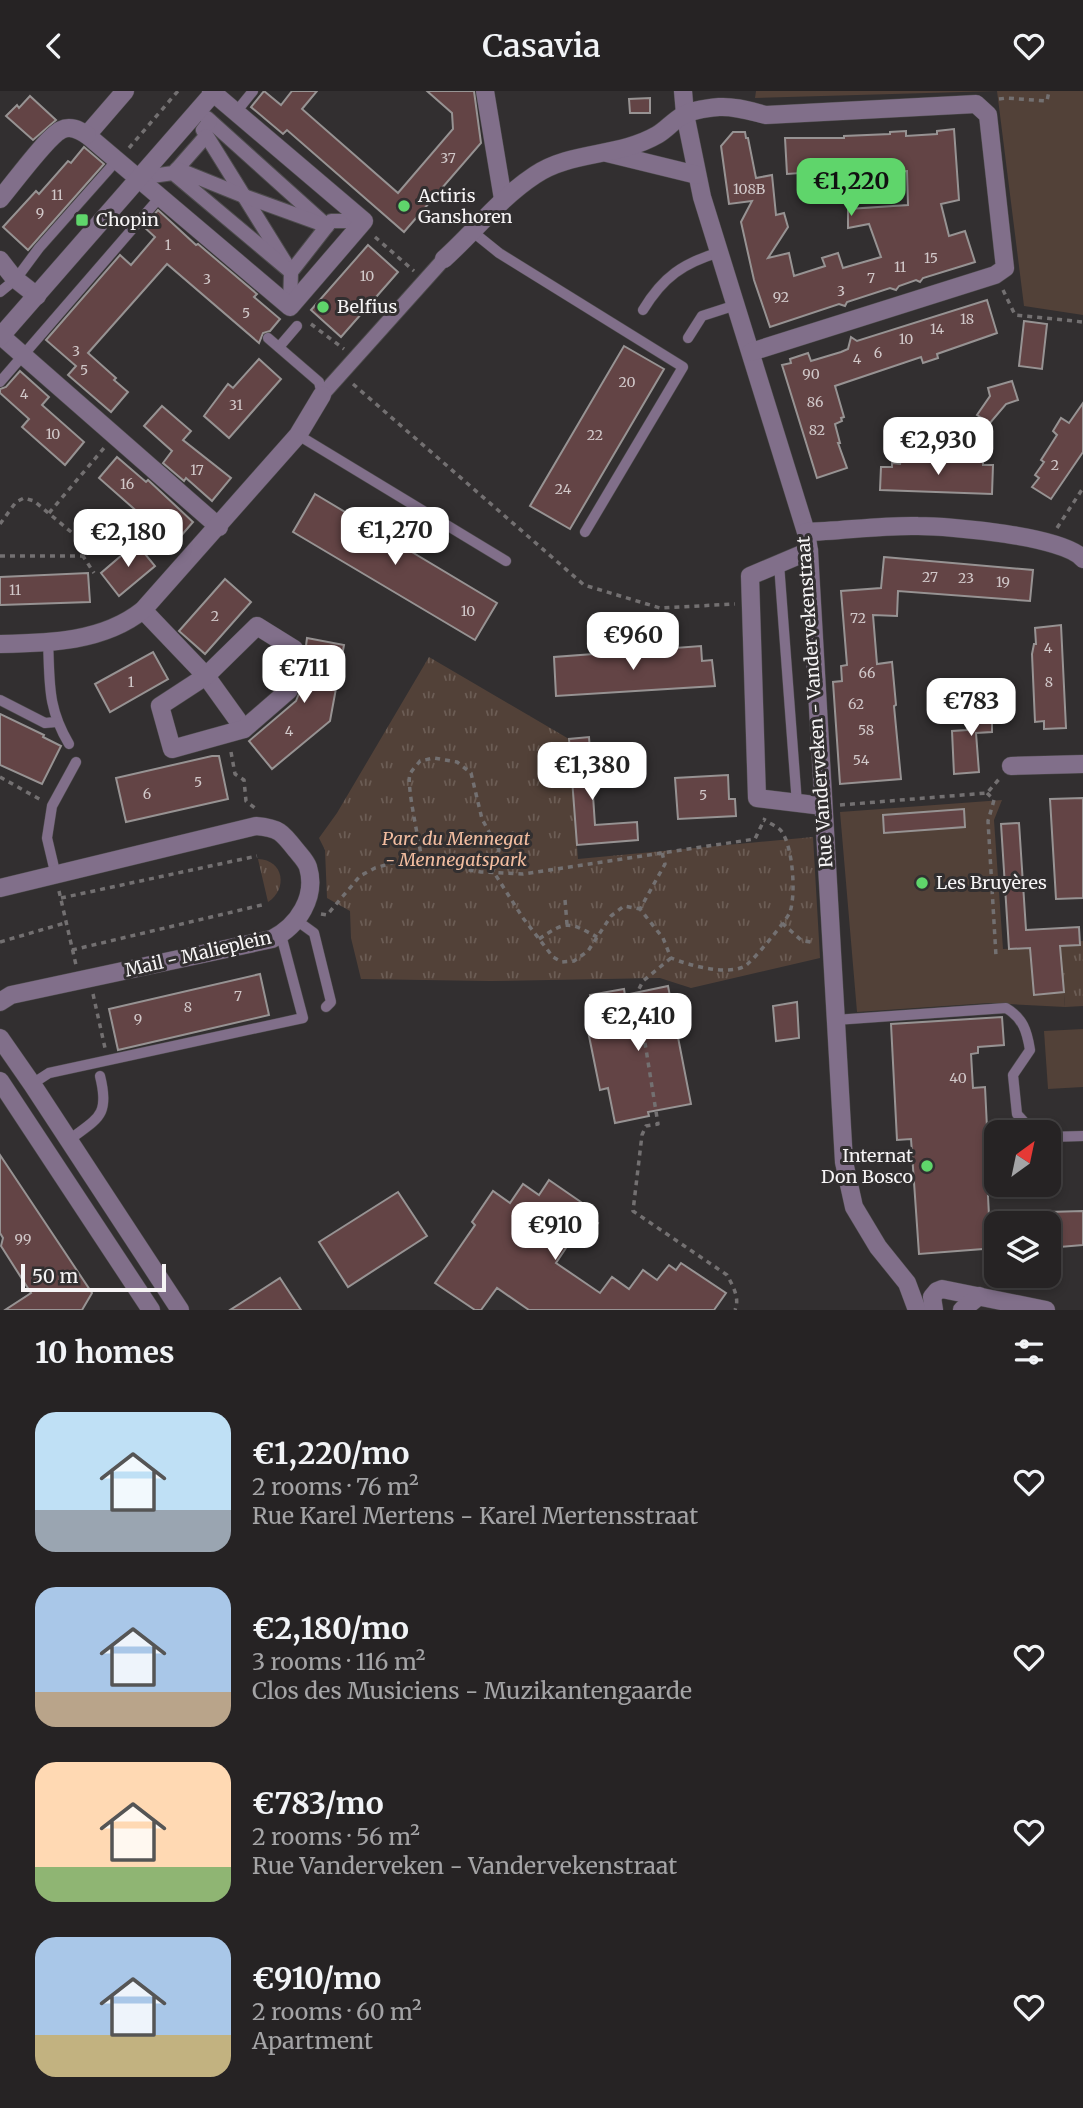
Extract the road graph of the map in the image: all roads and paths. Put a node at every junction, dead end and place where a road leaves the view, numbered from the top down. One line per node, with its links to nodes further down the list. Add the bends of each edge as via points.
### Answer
1 (125, 91): 12 (street)
2 (178, 91): 14 (path)
3 (253, 91): 9 (lane)
4 (485, 91): 21 (street)
5 (683, 91): 10 (street, Rue Vanderveken - Vandervekenstraat)
6 (1049, 91): 8 (path, via 1048,101 1007,98)
7 (213, 92): 9 (street); 17 (street)
8 (976, 104): 10 (street, via 766,115 718,107); 29 (street, via 988,115 1005,268)
9 (236, 112): 22 (street)
10 (685, 114): 13 (street, via 656,136); 16 (street, Rue Vanderveken - Vandervekenstraat)
11 (208, 125): 15 (street); 19 (street); 23 (street)
12 (87, 135): 14 (street); 20 (street, via 74,128 61,130)
13 (607, 153): 16 (street); 21 (street, via 545,169)
14 (117, 160): 17 (street); 30 (lane)
15 (175, 171): 17 (street); 19 (street); 28 (street)
16 (697, 175): 25 (street, Rue Vanderveken - Vandervekenstraat)
17 (138, 178): 18 (street); 33 (street)
18 (160, 197): 35 (street); 44 (lane)
19 (244, 197): 23 (street); 28 (street)
20 (0, 199)
21 (503, 199): 24 (street)
22 (362, 223): 23 (street, via 331,221); 31 (path); 35 (street)
23 (327, 226): 28 (street)
24 (473, 232): 26 (street); 55 (lane, via 499,253 682,367)
25 (720, 252): 34 (street, Rue Vanderveken - Vandervekenstraat); 36 (lane, via 679,269)
26 (444, 259): 31 (street)
27 (0, 260): 30 (street)
28 (292, 272): 35 (street)
29 (995, 275): 37 (path, via 1015,314); 43 (street)
30 (16, 279): 32 (lane); 33 (street)
31 (426, 281): 45 (street)
32 (0, 292)
33 (37, 296): 39 (street)
34 (736, 305): 41 (lane, via 702,316); 43 (street, Rue Vanderveken - Vandervekenstraat)
35 (290, 307): 45 (path)
36 (643, 310)
37 (1083, 322)
38 (297, 326): 42 (lane)
39 (0, 337): 44 (street)
40 (268, 338): 42 (lane)
41 (688, 338)
42 (279, 347): 48 (lane, via 319,382)
43 (751, 352): 56 (street, Rue Vanderveken - Vandervekenstraat)
44 (23, 356): 47 (lane); 50 (street)
45 (356, 359): 46 (street)
46 (342, 374): 48 (street); 67 (path, via 584,585 660,608)
47 (0, 382)
48 (322, 395): 49 (street)
49 (299, 435): 54 (street); 64 (lane)
50 (115, 436): 52 (path); 54 (street)
51 (1083, 488): 57 (path)
52 (49, 513): 53 (path, via 24,498); 58 (path)
53 (0, 524)
54 (219, 527): 68 (street)
55 (585, 532)
56 (806, 532): 57 (street, via 918,526); 60 (street, Rue Vanderveken - Vandervekenstraat)
57 (1049, 542): 63 (street, via 1078,552)
58 (88, 546): 59 (path, via 106,538); 62 (path)
59 (118, 550)
60 (810, 551): 65 (street); 86 (street, Rue Vanderveken - Vandervekenstraat)
61 (0, 556): 62 (path)
62 (83, 556): 66 (path)
63 (1083, 559)
64 (506, 561)
65 (779, 564): 67 (street, via 751,576); 84 (lane)
66 (94, 573)
67 (751, 602): 82 (street, via 757,798)
68 (143, 610): 69 (street, via 129,621 82,639); 71 (street)
69 (48, 642): 70 (street); 73 (lane)
70 (0, 643)
71 (206, 675): 74 (street); 74 (street, via 160,706 172,749); 74 (street, via 257,626 294,649 289,690)
72 (0, 700): 73 (lane, via 45,723)
73 (56, 722): 75 (lane)
74 (244, 729)
75 (69, 744)
76 (76, 762): 85 (lane)
77 (1083, 764): 79 (street)
78 (233, 765): 83 (path, via 235,774 244,780)
79 (1010, 765): 81 (path)
80 (0, 777): 85 (path)
81 (987, 793): 86 (path); 107 (path, via 994,800 988,821)
82 (774, 800): 84 (street); 87 (path)
83 (246, 801)
84 (797, 804): 86 (street)
85 (52, 806): 92 (lane, via 47,838)
86 (823, 806): 106 (street, Rue Vanderveken - Vandervekenstraat)
87 (764, 820): 88 (path, via 755,839); 100 (path, via 782,832 791,860 794,882 789,913)
88 (662, 852): 91 (path, via 523,874); 97 (path, via 665,864)
89 (257, 856): 94 (path)
90 (422, 861): 91 (path); 91 (path, via 410,774 420,761 434,758 457,762 471,773 482,819 499,850); 98 (path, via 406,859 375,868 360,876 327,915)
91 (493, 871): 104 (path)
92 (56, 876): 93 (street); 94 (path); 98 (street, via 256,827 272,828 282,832 308,865 311,886)
93 (0, 888)
94 (61, 898): 99 (path)
95 (565, 900): 101 (path)
96 (266, 904): 99 (path, via 72,950)
97 (639, 909): 103 (path, via 624,906); 108 (path, via 663,938)
98 (300, 915): 102 (street, Mail - Malieplein); 111 (lane, via 314,933 331,1002)
99 (66, 923): 105 (path)
100 (782, 923): 106 (path, via 801,940); 108 (path, via 744,967 691,966)
101 (567, 924): 103 (path); 104 (path)
102 (281, 935): 109 (street, Mail - Malieplein); 114 (lane, via 303,1019)
103 (597, 937): 104 (path, via 588,951 574,961 562,962)
104 (539, 939)
105 (0, 942)
106 (830, 946): 112 (street, Rue Vanderveken - Vandervekenstraat)
107 (996, 956)
108 (671, 958): 125 (path, via 643,981 637,993 658,1124 646,1126 642,1136 633,1211 727,1275 736,1291)
109 (89, 979): 110 (street, Mail - Malieplein, via 11,995); 114 (path)
110 (0, 1002)
111 (326, 1007)
112 (835, 1020): 118 (lane, via 1006,1008 1026,1028 1030,1051 1013,1075 1017,1114); 126 (street, Rue Vanderveken - Vandervekenstraat, via 844,1162 854,1207 907,1283)
113 (0, 1038): 117 (street)
114 (108, 1061): 117 (lane, via 50,1073)
115 (100, 1076): 121 (lane, via 106,1100 103,1108 98,1118)
116 (0, 1081): 123 (street)
117 (33, 1084): 121 (street)
118 (1022, 1120)
119 (1083, 1136): 120 (lane)
120 (1061, 1137)
121 (69, 1140): 124 (street)
122 (979, 1296): 127 (street, via 942,1289 932,1297); 128 (street); 129 (street)
123 (151, 1310)
124 (180, 1310)
125 (735, 1310)
126 (917, 1310)
127 (934, 1310)
128 (962, 1310)
129 (1046, 1310)

